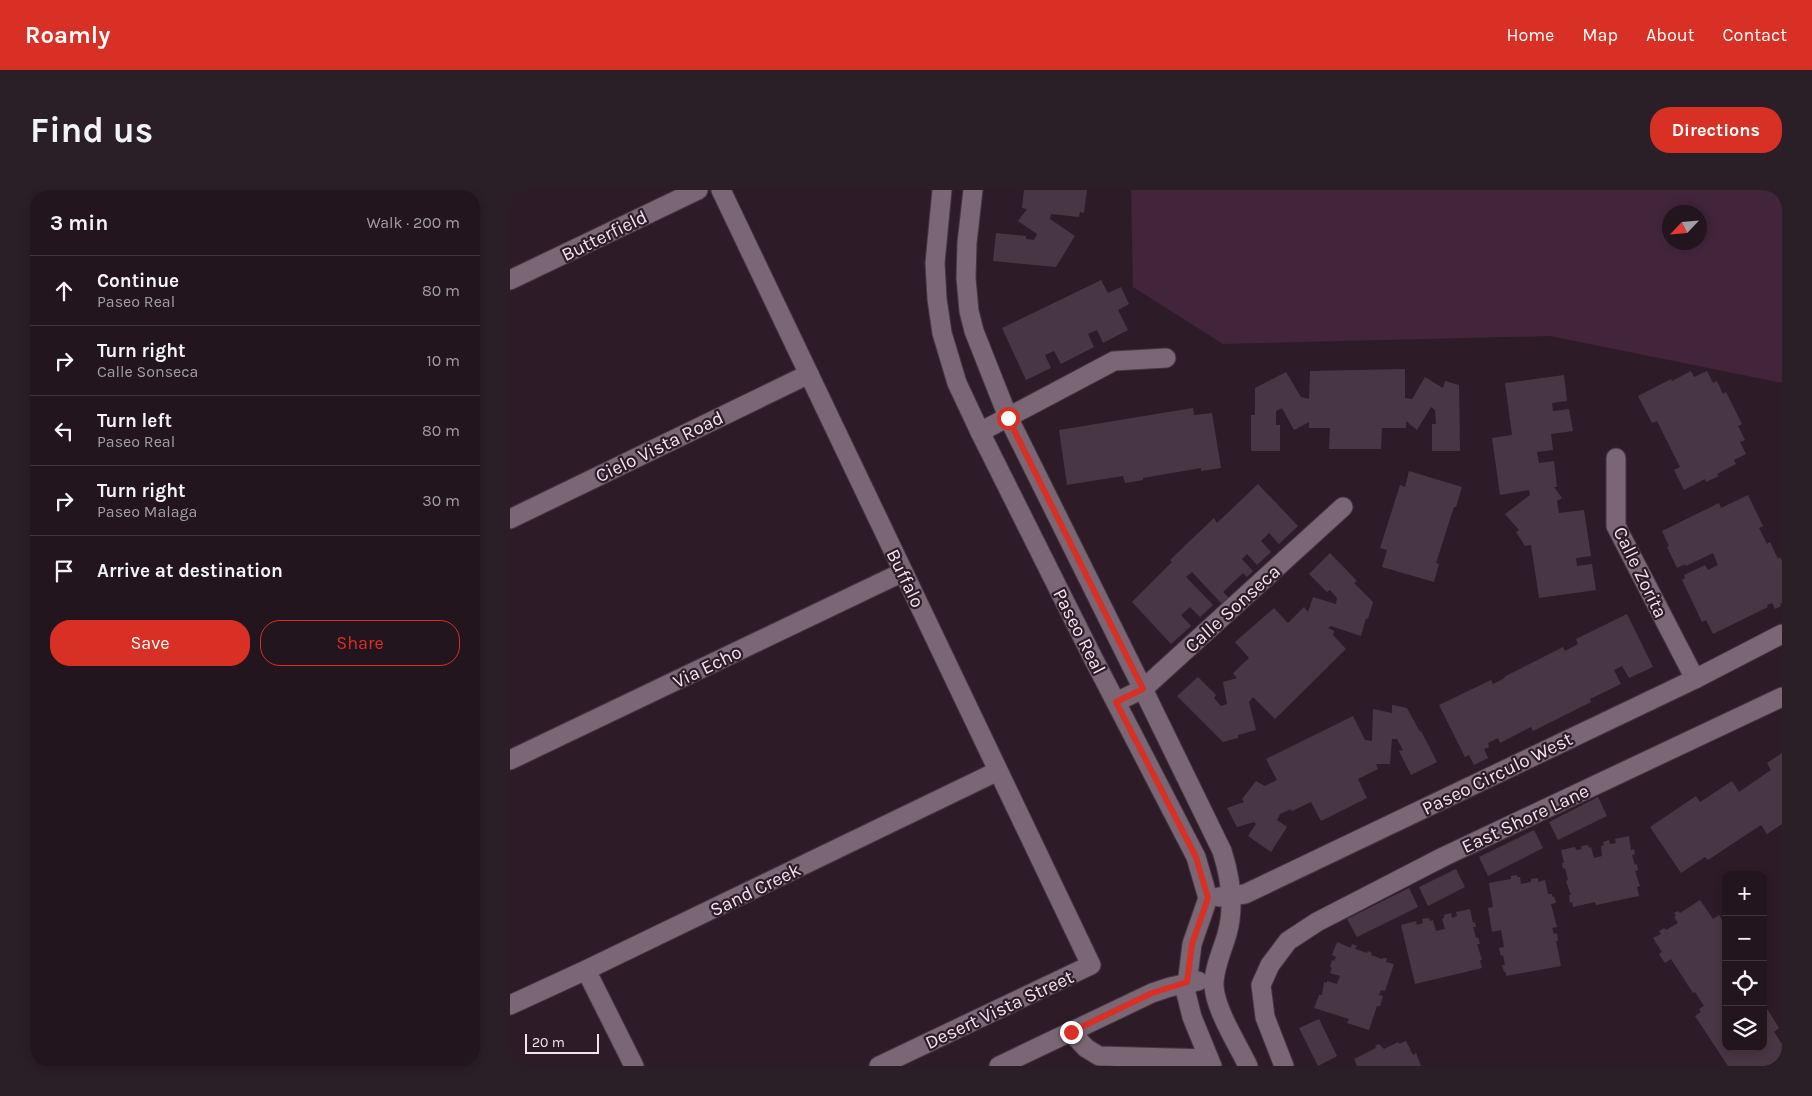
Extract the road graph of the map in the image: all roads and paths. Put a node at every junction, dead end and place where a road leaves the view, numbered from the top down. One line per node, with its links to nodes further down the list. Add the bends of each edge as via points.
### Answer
1 (698, 190): 5 (street, Butterfield)
2 (721, 190): 7 (street, Buffalo)
3 (942, 190): 9 (street, Paseo Real, via 935,263 942,333 957,382)
4 (973, 190): 8 (street, Paseo Real, via 967,243 969,311)
5 (510, 280)
6 (1166, 358): 8 (street, via 1114,361)
7 (809, 374): 12 (street, Cielo Vista Road); 13 (street, Buffalo)
8 (1008, 418): 9 (street); 16 (street, Paseo Real)
9 (980, 432): 18 (street, Paseo Real)
10 (1616, 458): 15 (street, Calle Zorita, via 1616,526)
11 (1343, 507): 16 (street, Calle Sonseca)
12 (510, 519)
13 (904, 572): 19 (street, Via Echo); 20 (street, Buffalo)
14 (1782, 634): 15 (street, Paseo Circulo West)
15 (1695, 679): 21 (street, Paseo Circulo West, via 1245,894)
16 (1143, 689): 18 (street, Calle Sonseca); 21 (street, Paseo Real, via 1222,851)
17 (1782, 697): 34 (street, East Shore Lane, via 1443,857 1317,922 1288,941 1270,965 1261,985 1264,1017)
18 (1116, 702): 22 (street, Paseo Real, via 1196,857)
19 (510, 760)
20 (998, 771): 23 (street, Buffalo); 24 (street, Sand Creek)
21 (1231, 896): 22 (street, Paseo Circulo West); 25 (street, Paseo Real, via 1228,933)
22 (1208, 898): 26 (street, via 1192,944)
23 (1091, 965): 32 (street, Desert Vista Street)
24 (586, 970): 27 (street, Sand Creek); 31 (street)
25 (1214, 978): 26 (street); 33 (street, Paseo Real, via 1215,996)
26 (1187, 982): 28 (street, via 1152,993); 29 (street, via 1186,993 1192,1017)
27 (510, 1005)
28 (1071, 1032): 29 (street, via 1099,1056); 30 (street)
29 (1211, 1062)
30 (1003, 1065)
31 (634, 1066)
32 (879, 1066)
33 (1248, 1066)
34 (1284, 1066)

